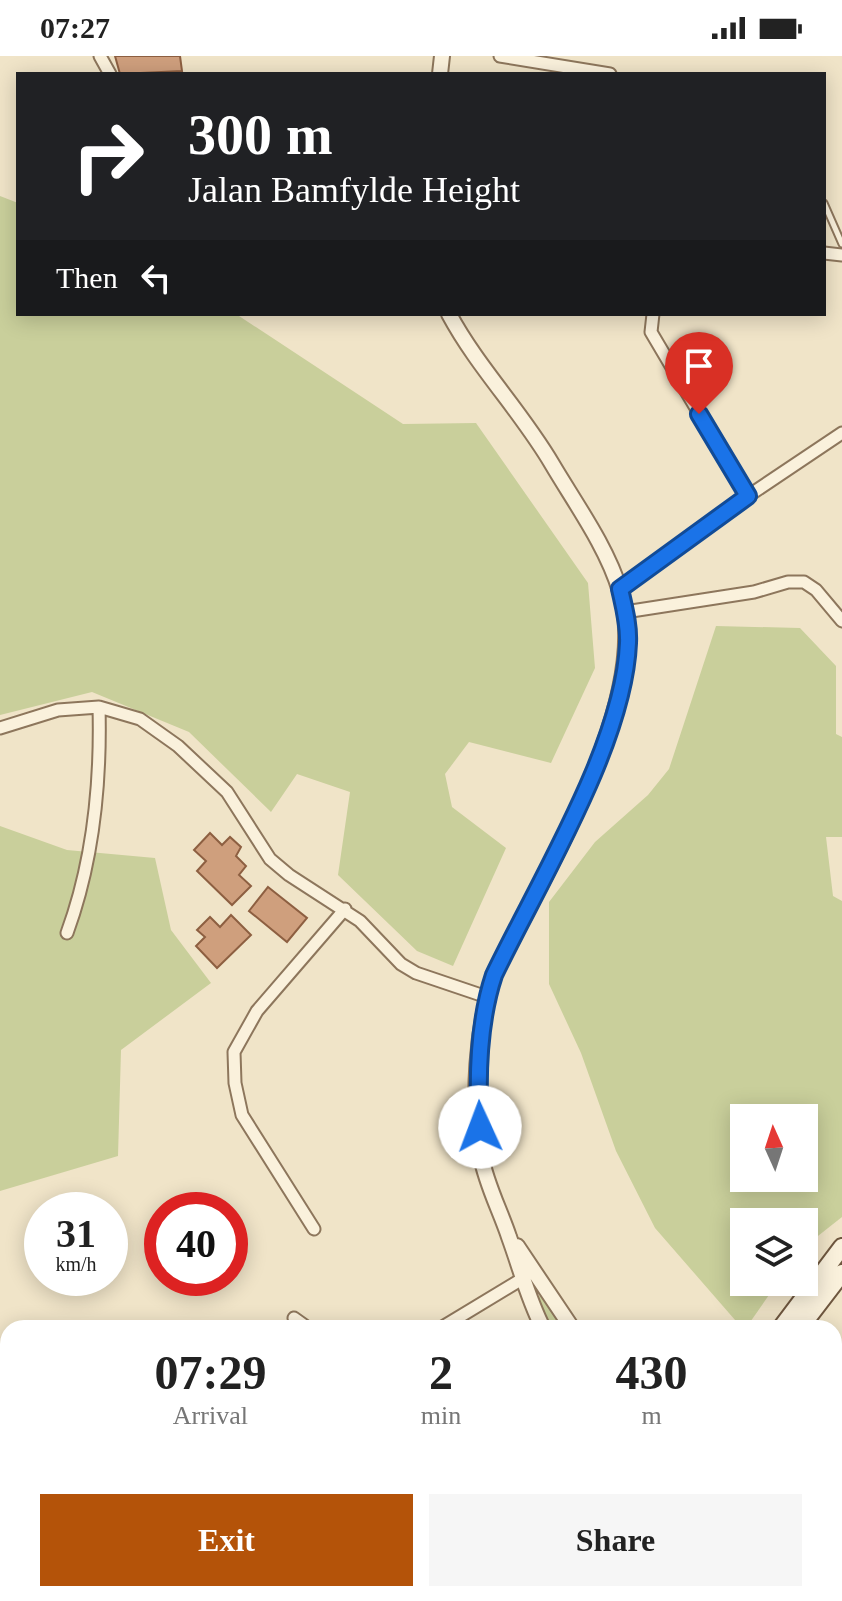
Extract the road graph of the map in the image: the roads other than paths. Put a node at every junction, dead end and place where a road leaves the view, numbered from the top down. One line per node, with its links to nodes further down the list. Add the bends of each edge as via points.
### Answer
1 (500, 56): 2 (street)
2 (598, 72)
3 (826, 211): 4 (lane)
4 (836, 251)
5 (450, 316): 9 (street, via 472,356 549,460)
6 (653, 316): 8 (street, via 651,332)
7 (842, 433): 8 (street)
8 (748, 496): 9 (street)
9 (620, 589): 10 (street)
10 (625, 612): 11 (street, via 804,582); 16 (street, via 628,641 614,713 572,818)
11 (842, 621)
12 (99, 707): 13 (street, via 58,710); 14 (street, via 140,719 178,746 227,792 270,859); 15 (street, via 99,777 89,853)
13 (0, 728)
14 (345, 909): 16 (street, via 401,964); 17 (street, via 257,1011 234,1052 242,1115)
15 (67, 933)
16 (487, 997): 18 (street, via 478,1097 481,1157)
17 (314, 1229)
18 (509, 1236): 21 (street); 26 (street)
19 (842, 1247): 27 (main road)
20 (842, 1273): 28 (main road)
21 (522, 1279): 24 (street); 25 (street)
22 (294, 1318): 23 (street)
23 (297, 1320)
24 (454, 1320)
25 (540, 1320)
26 (567, 1320)
27 (787, 1320)
28 (806, 1320)

